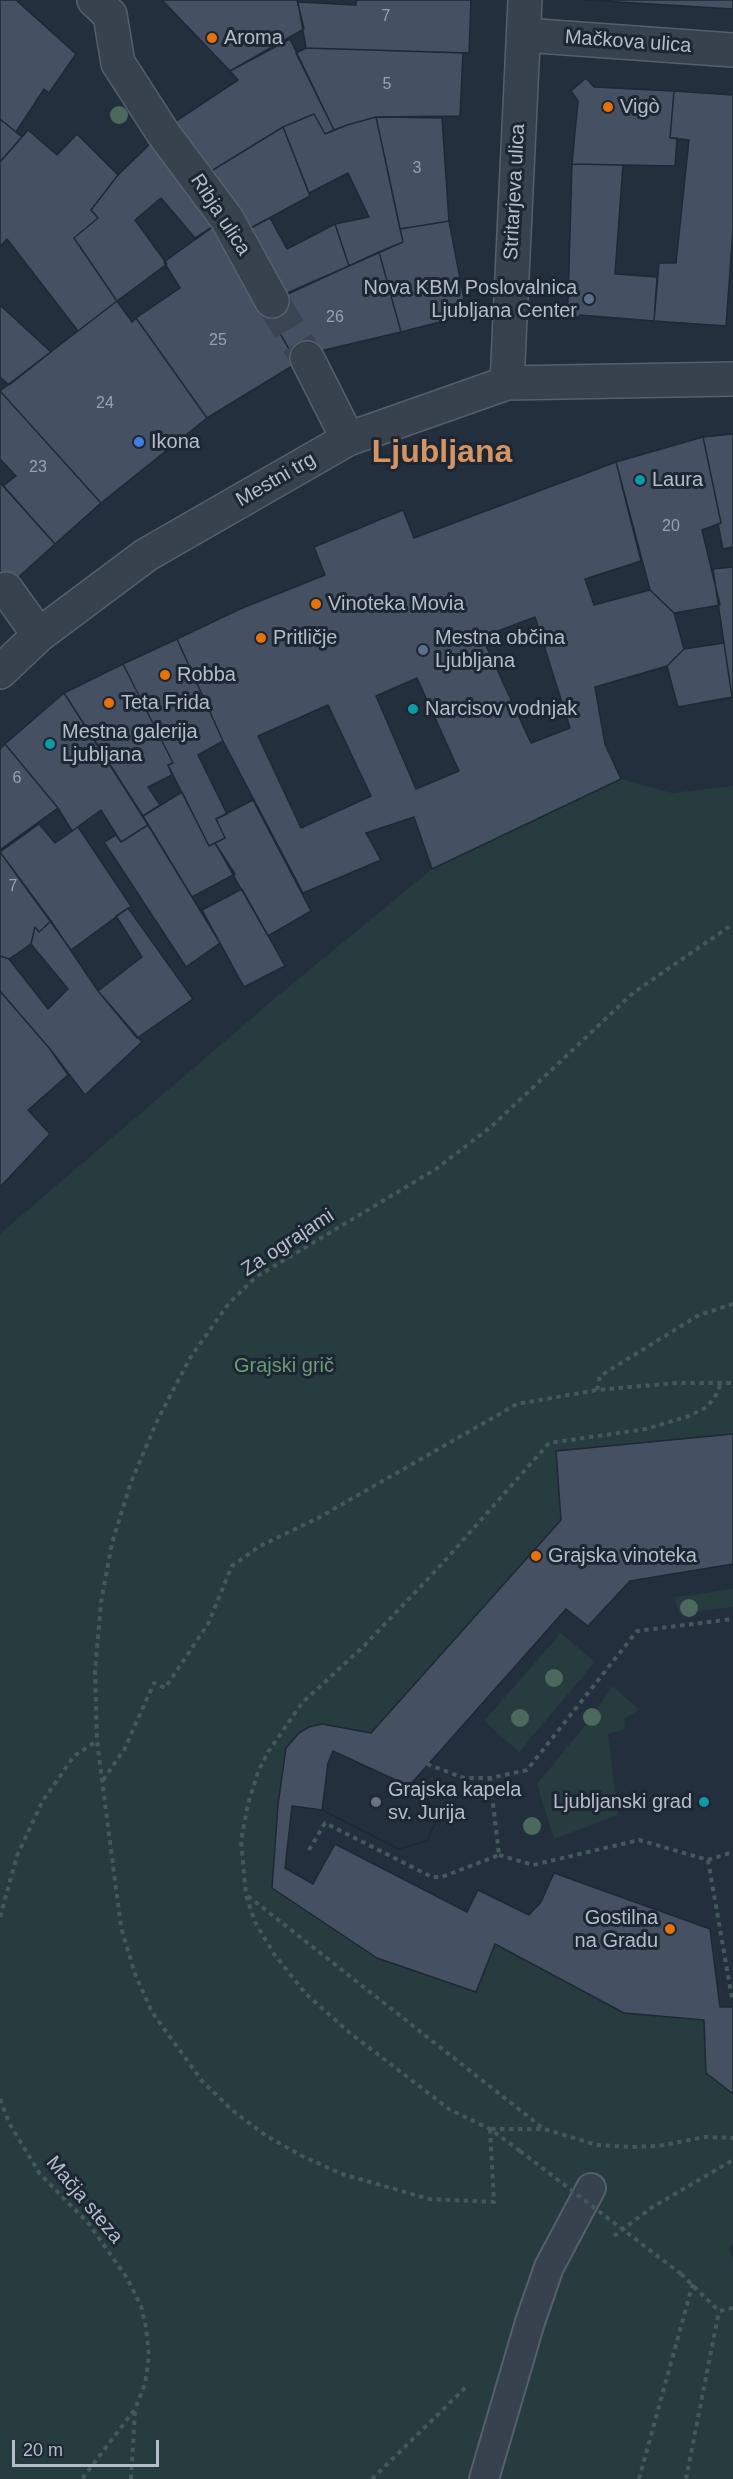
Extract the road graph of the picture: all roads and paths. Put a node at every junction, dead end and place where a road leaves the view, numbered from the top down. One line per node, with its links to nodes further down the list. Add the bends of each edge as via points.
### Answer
1 (94, 0): 5 (street, Ribja ulica, via 111,15 118,63 163,133 227,219)
2 (525, 0): 3 (street, Stritarjeva ulica)
3 (524, 35): 4 (street, Mačkova ulica); 8 (street, Stritarjeva ulica)
4 (733, 50)
5 (272, 301)
6 (307, 358): 9 (street)
7 (733, 379): 8 (street, Mestni trg)
8 (507, 384): 9 (street, Mestni trg)
9 (348, 439): 11 (street, Mestni trg, via 146,555)
10 (6, 589): 11 (street)
11 (39, 635): 12 (street, Mestni trg)
12 (0, 672)
13 (733, 924): 19 (path, Za ograjami, via 633,993 492,1126 436,1169 256,1277 229,1303 190,1358 158,1419 131,1482 112,1543 101,1602 95,1672)
14 (733, 1304): 17 (path, via 699,1315 600,1377)
15 (721, 1383): 16 (path); 17 (path); 27 (path, via 707,1407 689,1416 646,1429 549,1443 381,1629 302,1703 268,1752 248,1804 241,1841)
16 (733, 1383)
17 (597, 1389): 22 (path, via 517,1404 240,1559 232,1566 216,1609 195,1647 165,1688 154,1683 124,1750)
18 (733, 1619): 21 (path, via 637,1631 527,1770)
19 (97, 1741): 22 (path, Za ograjami); 28 (path, via 74,1756 42,1802 17,1856)
20 (427, 1764): 21 (path, via 464,1778)
21 (490, 1778): 25 (path)
22 (102, 1781): 31 (path, Za ograjami, via 121,1928 135,1974 152,2012 183,2057 217,2096 265,2135 302,2156 342,2174 429,2199 494,2202)
23 (309, 1850): 25 (path, via 325,1822 432,1877 442,1877)
24 (733, 1852): 26 (path)
25 (499, 1855): 26 (path, via 533,1865 639,1840)
26 (708, 1860): 29 (path)
27 (246, 1895): 31 (path, via 255,1922 274,1954 306,1994 449,2109); 32 (path)
28 (0, 1917)
29 (732, 1998)
30 (0, 2099): 40 (path, Mačja steza, via 9,2123 40,2174 89,2224 127,2278 141,2306 149,2356 145,2384)
31 (490, 2129): 32 (path); 37 (path, bridge)
32 (544, 2129): 33 (path, via 597,2145 631,2147 705,2137)
33 (733, 2138)
34 (733, 2160): 36 (path, via 651,2208)
35 (591, 2188): 45 (lane, via 549,2267)
36 (610, 2239)
37 (693, 2283): 39 (path); 46 (path)
38 (733, 2308): 39 (path)
39 (719, 2311): 47 (path)
40 (135, 2409): 42 (path, Mačja steza); 43 (path)
41 (440, 2413): 44 (path)
42 (82, 2479)
43 (131, 2479)
44 (372, 2479)
45 (484, 2479)
46 (639, 2479)
47 (686, 2479)

